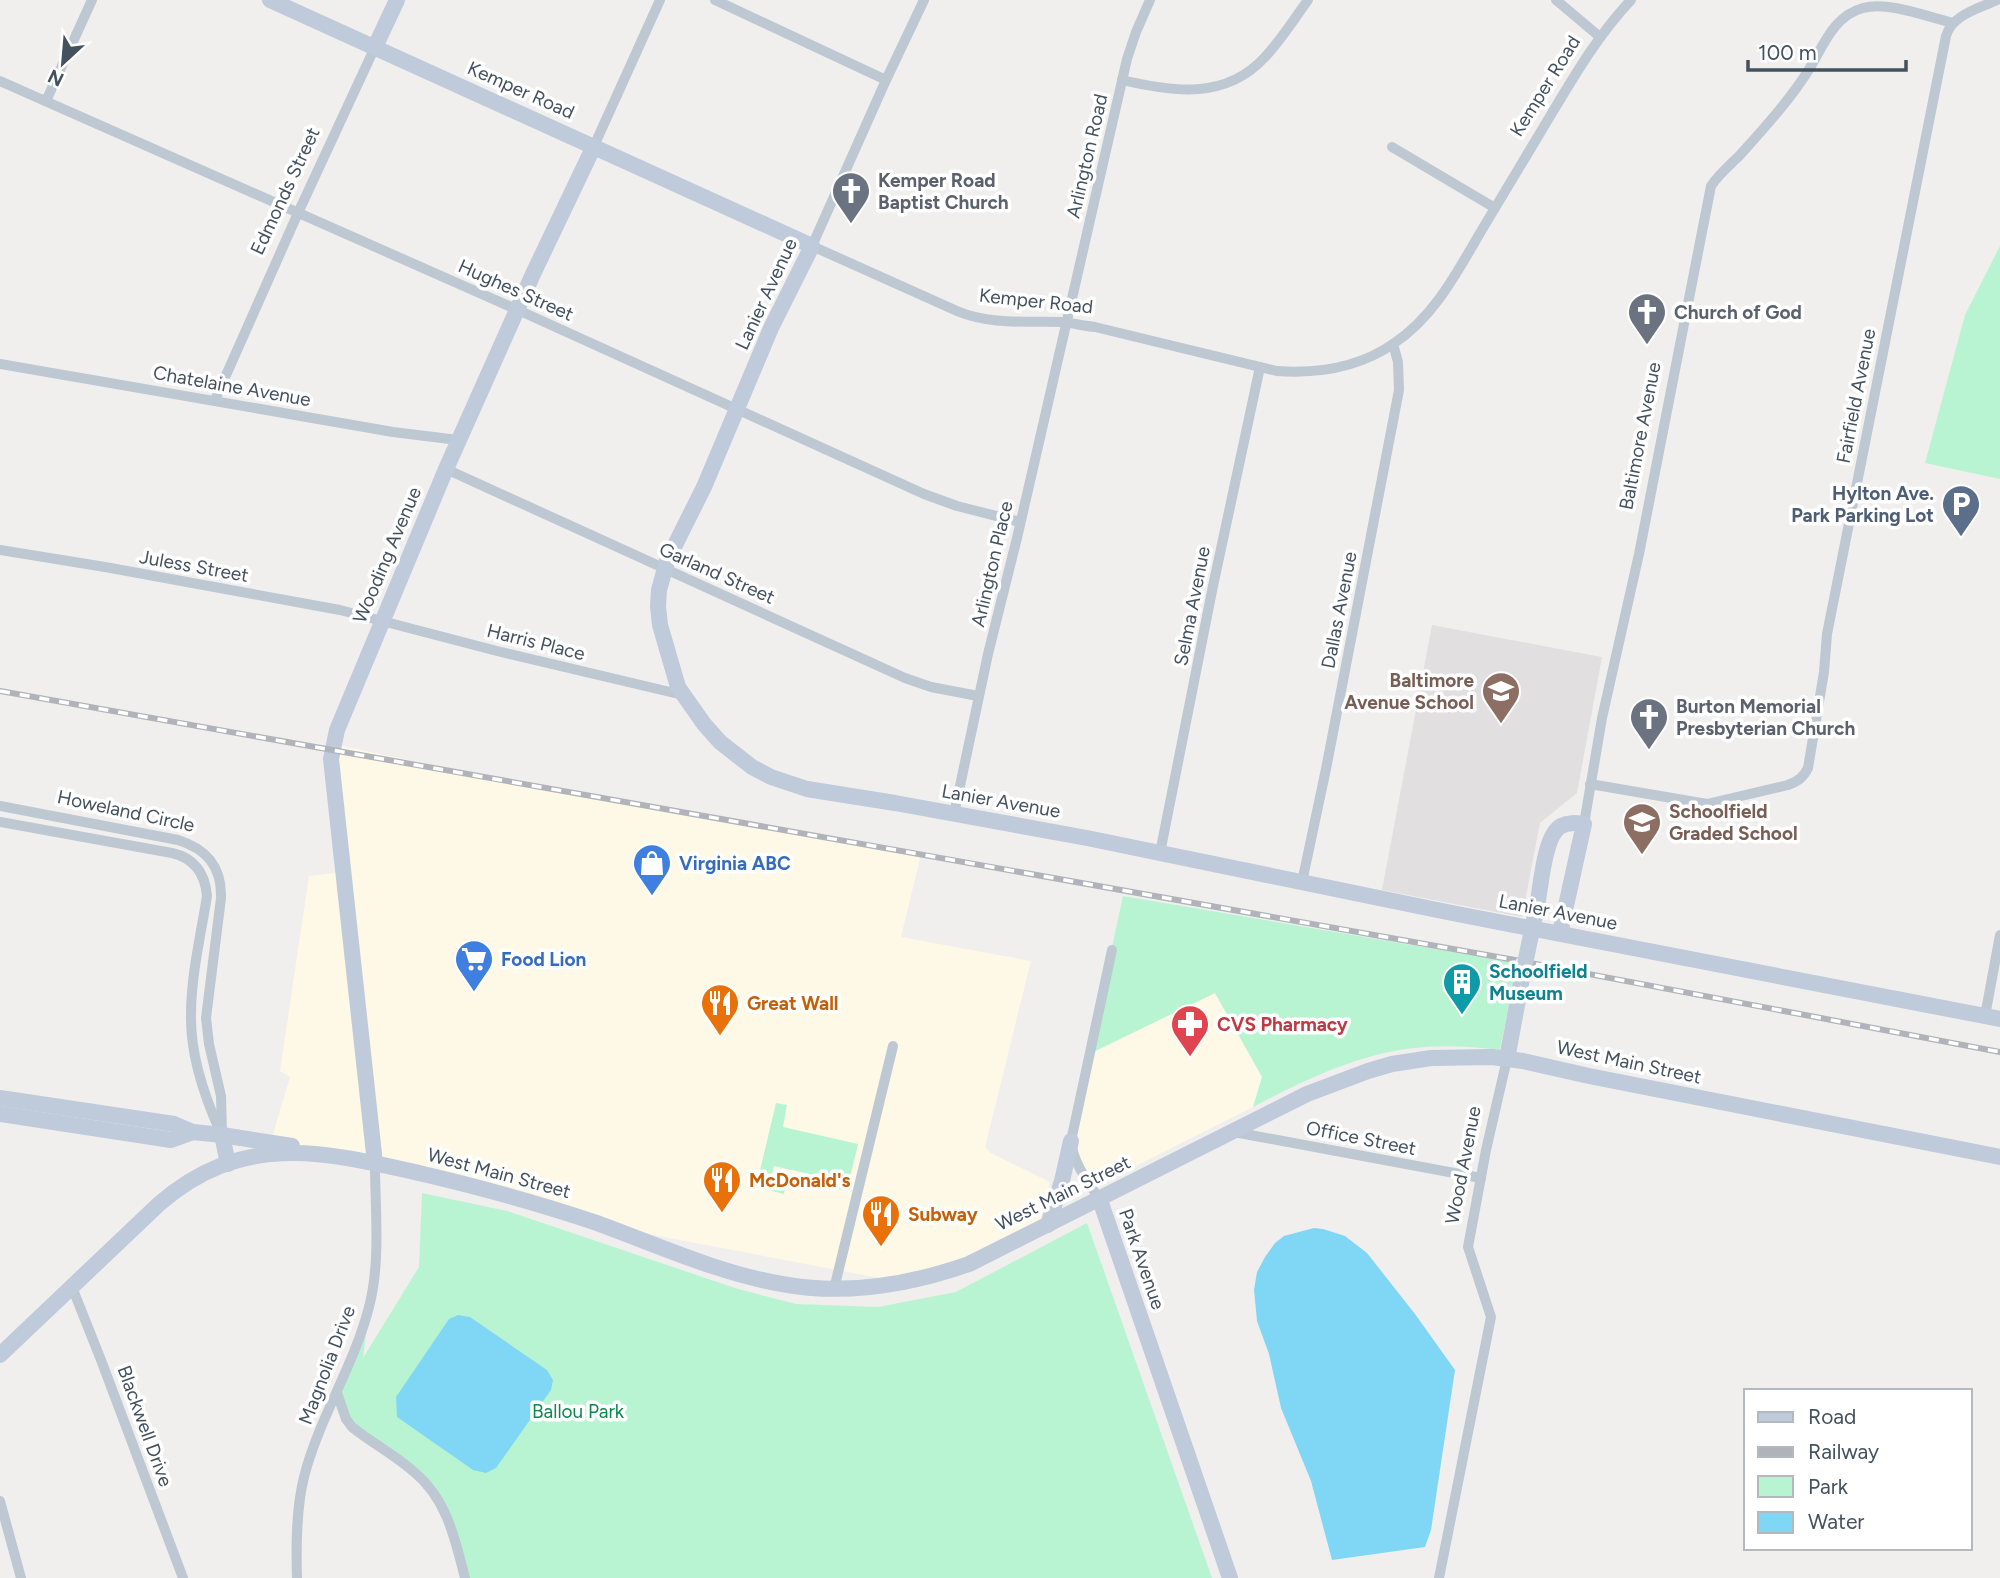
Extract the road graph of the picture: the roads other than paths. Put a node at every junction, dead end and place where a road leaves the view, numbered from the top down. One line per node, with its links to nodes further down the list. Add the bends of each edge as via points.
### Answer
1 (92, 0): 18 (street)
2 (270, 0): 14 (street, Kemper Road)
3 (397, 0): 14 (street, Edmonds Street)
4 (660, 0): 19 (street, Wooding Avenue)
5 (715, 0): 15 (street)
6 (924, 0): 15 (street, Lanier Avenue)
7 (1150, 0): 16 (street, Arlington Road)
8 (1308, 0): 16 (street, via 1265,57 1232,81 1198,90)
9 (1556, 0): 13 (street)
10 (1631, 0): 13 (street, Kemper Road)
11 (1997, 0): 12 (street)
12 (1953, 23): 39 (street, Baltimore Avenue, via 1882,6 1850,13 1835,26 1787,100 1711,186); 39 (street, Fairfield Avenue, via 1932,101 1849,520 1808,768 1797,782 1711,804)
13 (1600, 37): 21 (street, Kemper Road)
14 (375, 47): 19 (street, Kemper Road); 22 (street, Edmonds Street)
15 (886, 80): 23 (street, Lanier Avenue)
16 (1122, 80): 25 (street, Arlington Road)
17 (0, 81): 18 (street, Hughes Street)
18 (46, 101): 22 (street, Hughes Street)
19 (594, 146): 23 (street, Kemper Road); 24 (street, Wooding Avenue)
20 (1392, 147): 21 (street)
21 (1495, 208): 26 (street, Kemper Road, via 1442,296)
22 (298, 213): 24 (street, Hughes Street); 29 (street, Edmonds Street)
23 (812, 246): 25 (street, Kemper Road, via 968,316); 30 (street, Lanier Avenue)
24 (518, 310): 30 (street, Hughes Street); 31 (street, Wooding Avenue)
25 (1066, 323): 28 (street, Kemper Road); 33 (street, Arlington Place)
26 (1393, 344): 28 (street, Kemper Road, via 1335,369 1297,372); 47 (street, Dallas Avenue, via 1399,390)
27 (0, 364): 29 (street, Chatelaine Avenue)
28 (1260, 367): 46 (street, Selma Avenue)
29 (215, 400): 31 (street, Chatelaine Avenue)
30 (736, 408): 33 (street, Hughes Street, via 924,494); 35 (street, Lanier Avenue)
31 (458, 440): 32 (street, Wooding Avenue)
32 (446, 469): 35 (street, Garland Street); 36 (street, Wooding Avenue)
33 (1020, 522): 38 (street, Arlington Place)
34 (0, 550): 36 (street, Juless Street)
35 (664, 569): 37 (street, Lanier Avenue, via 660,625); 38 (street, Garland Street, via 905,678)
36 (382, 620): 37 (street, Harris Place); 68 (street, Wooding Avenue, via 337,730 331,759)
37 (683, 695): 41 (street, Lanier Avenue, via 720,742 771,777 807,789)
38 (978, 696): 41 (street, Arlington Place)
39 (1590, 784): 43 (street, Baltimore Avenue)
40 (5, 807): 42 (street); 44 (street, Howeland Circle)
41 (954, 814): 46 (street, Lanier Avenue)
42 (3, 823): 45 (street, Howeland Circle)
43 (1584, 824): 50 (street, Baltimore Avenue); 59 (street, Wood Avenue, bridge, via 1562,825 1551,836)
44 (170, 838): 45 (street); 49 (street, Howeland Circle, via 198,848 211,861 220,883)
45 (168, 852): 48 (street, Howeland Circle, via 197,866 206,888)
46 (1160, 853): 47 (street, Lanier Avenue)
47 (1302, 882): 50 (street, Lanier Avenue)
48 (206, 904): 49 (street); 53 (street, Howeland Circle)
49 (220, 907): 54 (street, Howeland Circle)
50 (1560, 933): 55 (street, Lanier Avenue)
51 (2000, 935): 55 (street)
52 (1112, 950): 65 (street)
53 (196, 968): 54 (street); 56 (street, Howeland Circle)
54 (212, 969): 57 (street, Howeland Circle)
55 (1992, 1018)
56 (192, 1032): 57 (street); 64 (street, Howeland Circle, via 204,1096)
57 (208, 1032): 64 (street, Howeland Circle, via 221,1096)
58 (893, 1046): 74 (street)
59 (1507, 1059): 63 (street, West Main Street, via 1430,1058 1392,1064 1326,1086); 67 (street, West Main Street); 70 (street, Wood Avenue)
60 (0, 1098): 62 (street)
61 (0, 1114): 62 (street)
62 (81, 1118): 64 (street, via 170,1140 193,1132)
63 (1234, 1132): 70 (street, Office Street); 71 (street, West Main Street)
64 (222, 1135): 66 (street); 69 (street, Howeland Circle)
65 (1071, 1141): 71 (street, Park Avenue, via 1076,1161); 72 (street)
66 (329, 1154): 68 (street, West Main Street); 69 (street, West Main Street, via 275,1153)
67 (2000, 1157)
68 (375, 1163): 74 (street, West Main Street, via 533,1202 754,1279); 76 (street, Magnolia Drive, via 373,1286 357,1345)
69 (228, 1164): 73 (street, West Main Street, via 175,1191)
70 (1481, 1178): 83 (street, Wood Avenue, via 1468,1247 1491,1317)
71 (1100, 1200): 72 (street, West Main Street); 82 (street, Park Avenue)
72 (1048, 1225): 74 (street, West Main Street, via 939,1275 877,1287)
73 (72, 1287): 75 (street, West Main Street); 79 (street, Blackwell Drive)
74 (834, 1289)
75 (0, 1355)
76 (337, 1393): 80 (street, Magnolia Drive, via 304,1476); 81 (street, via 352,1427 415,1472 434,1493 450,1523)
77 (0, 1501): 78 (street)
78 (20, 1578)
79 (183, 1578)
80 (297, 1578)
81 (465, 1578)
82 (1230, 1578)
83 (1439, 1578)

